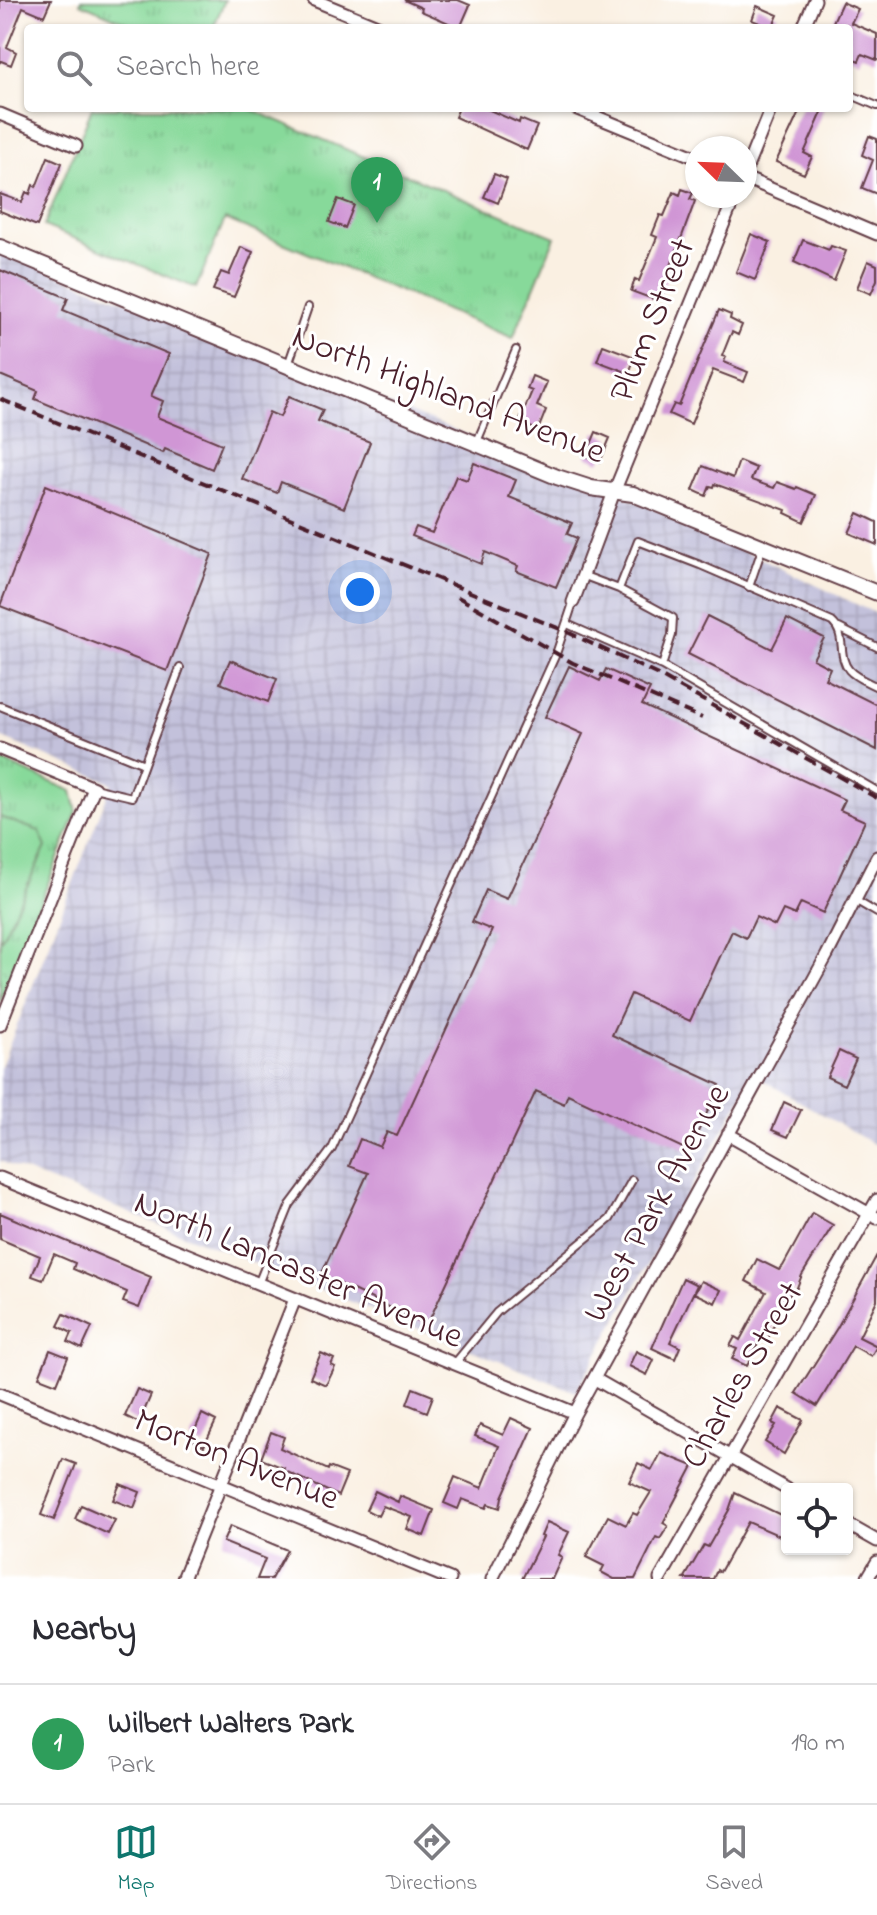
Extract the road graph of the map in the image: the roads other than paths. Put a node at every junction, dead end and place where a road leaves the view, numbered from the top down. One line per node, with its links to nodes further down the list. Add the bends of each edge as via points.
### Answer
1 (314, 0): 3 (street)
2 (815, 0): 4 (street)
3 (372, 24)
4 (805, 24)
5 (853, 96): 6 (lane)
6 (877, 106)
7 (585, 112): 12 (street)
8 (769, 112): 10 (street)
9 (0, 114): 11 (street)
10 (757, 142)
11 (76, 146)
12 (685, 153)
13 (757, 183): 15 (street)
14 (730, 208): 21 (street, Plum Street)
15 (877, 234)
16 (0, 247): 19 (street, North Highland Avenue)
17 (308, 307): 19 (lane)
18 (516, 350): 20 (lane)
19 (288, 365): 20 (street, North Highland Avenue)
20 (476, 444): 21 (street, North Highland Avenue, via 557,477)
21 (614, 492): 22 (street, North Highland Avenue, via 633,494); 23 (street, Plum Street)
22 (763, 547): 24 (lane); 26 (street, North Highland Avenue)
23 (582, 575): 25 (lane); 27 (street, Plum Street)
24 (749, 587): 25 (lane, via 638,541); 29 (lane)
25 (619, 589): 31 (lane, via 673,618)
26 (877, 593)
27 (573, 602): 28 (lane)
28 (567, 624): 31 (lane); 48 (lane, via 332,1149 290,1205)
29 (839, 628): 30 (lane); 33 (lane, via 845,663)
30 (877, 647)
31 (662, 666): 38 (lane)
32 (180, 668): 36 (lane)
33 (877, 687)
34 (0, 706): 36 (lane)
35 (0, 749): 37 (street)
36 (144, 764): 37 (lane, via 132,797)
37 (94, 788): 42 (street)
38 (877, 791)
39 (877, 857): 40 (street, West Park Avenue)
40 (855, 900): 41 (lane); 43 (street, West Park Avenue)
41 (875, 911)
42 (0, 1025)
43 (728, 1134): 47 (street); 51 (street, West Park Avenue)
44 (0, 1178): 48 (street, North Lancaster Avenue)
45 (632, 1180): 50 (lane, via 610,1219 497,1312)
46 (877, 1200): 47 (street, Charles Street)
47 (873, 1216): 54 (street, Charles Street)
48 (258, 1284): 49 (street, North Lancaster Avenue)
49 (295, 1299): 50 (street, North Lancaster Avenue); 55 (street)
50 (452, 1365): 53 (street, North Lancaster Avenue)
51 (595, 1379): 53 (street, West Park Avenue); 54 (street)
52 (0, 1394): 55 (street, Morton Avenue)
53 (575, 1413): 62 (street, West Park Avenue)
54 (731, 1456): 56 (street); 63 (street, Charles Street)
55 (220, 1485): 60 (street); 61 (street, Morton Avenue)
56 (781, 1485)
57 (853, 1527): 58 (street)
58 (877, 1541)
59 (877, 1562): 64 (street)
60 (183, 1579)
61 (450, 1579)
62 (492, 1579)
63 (660, 1579)
64 (867, 1579)

